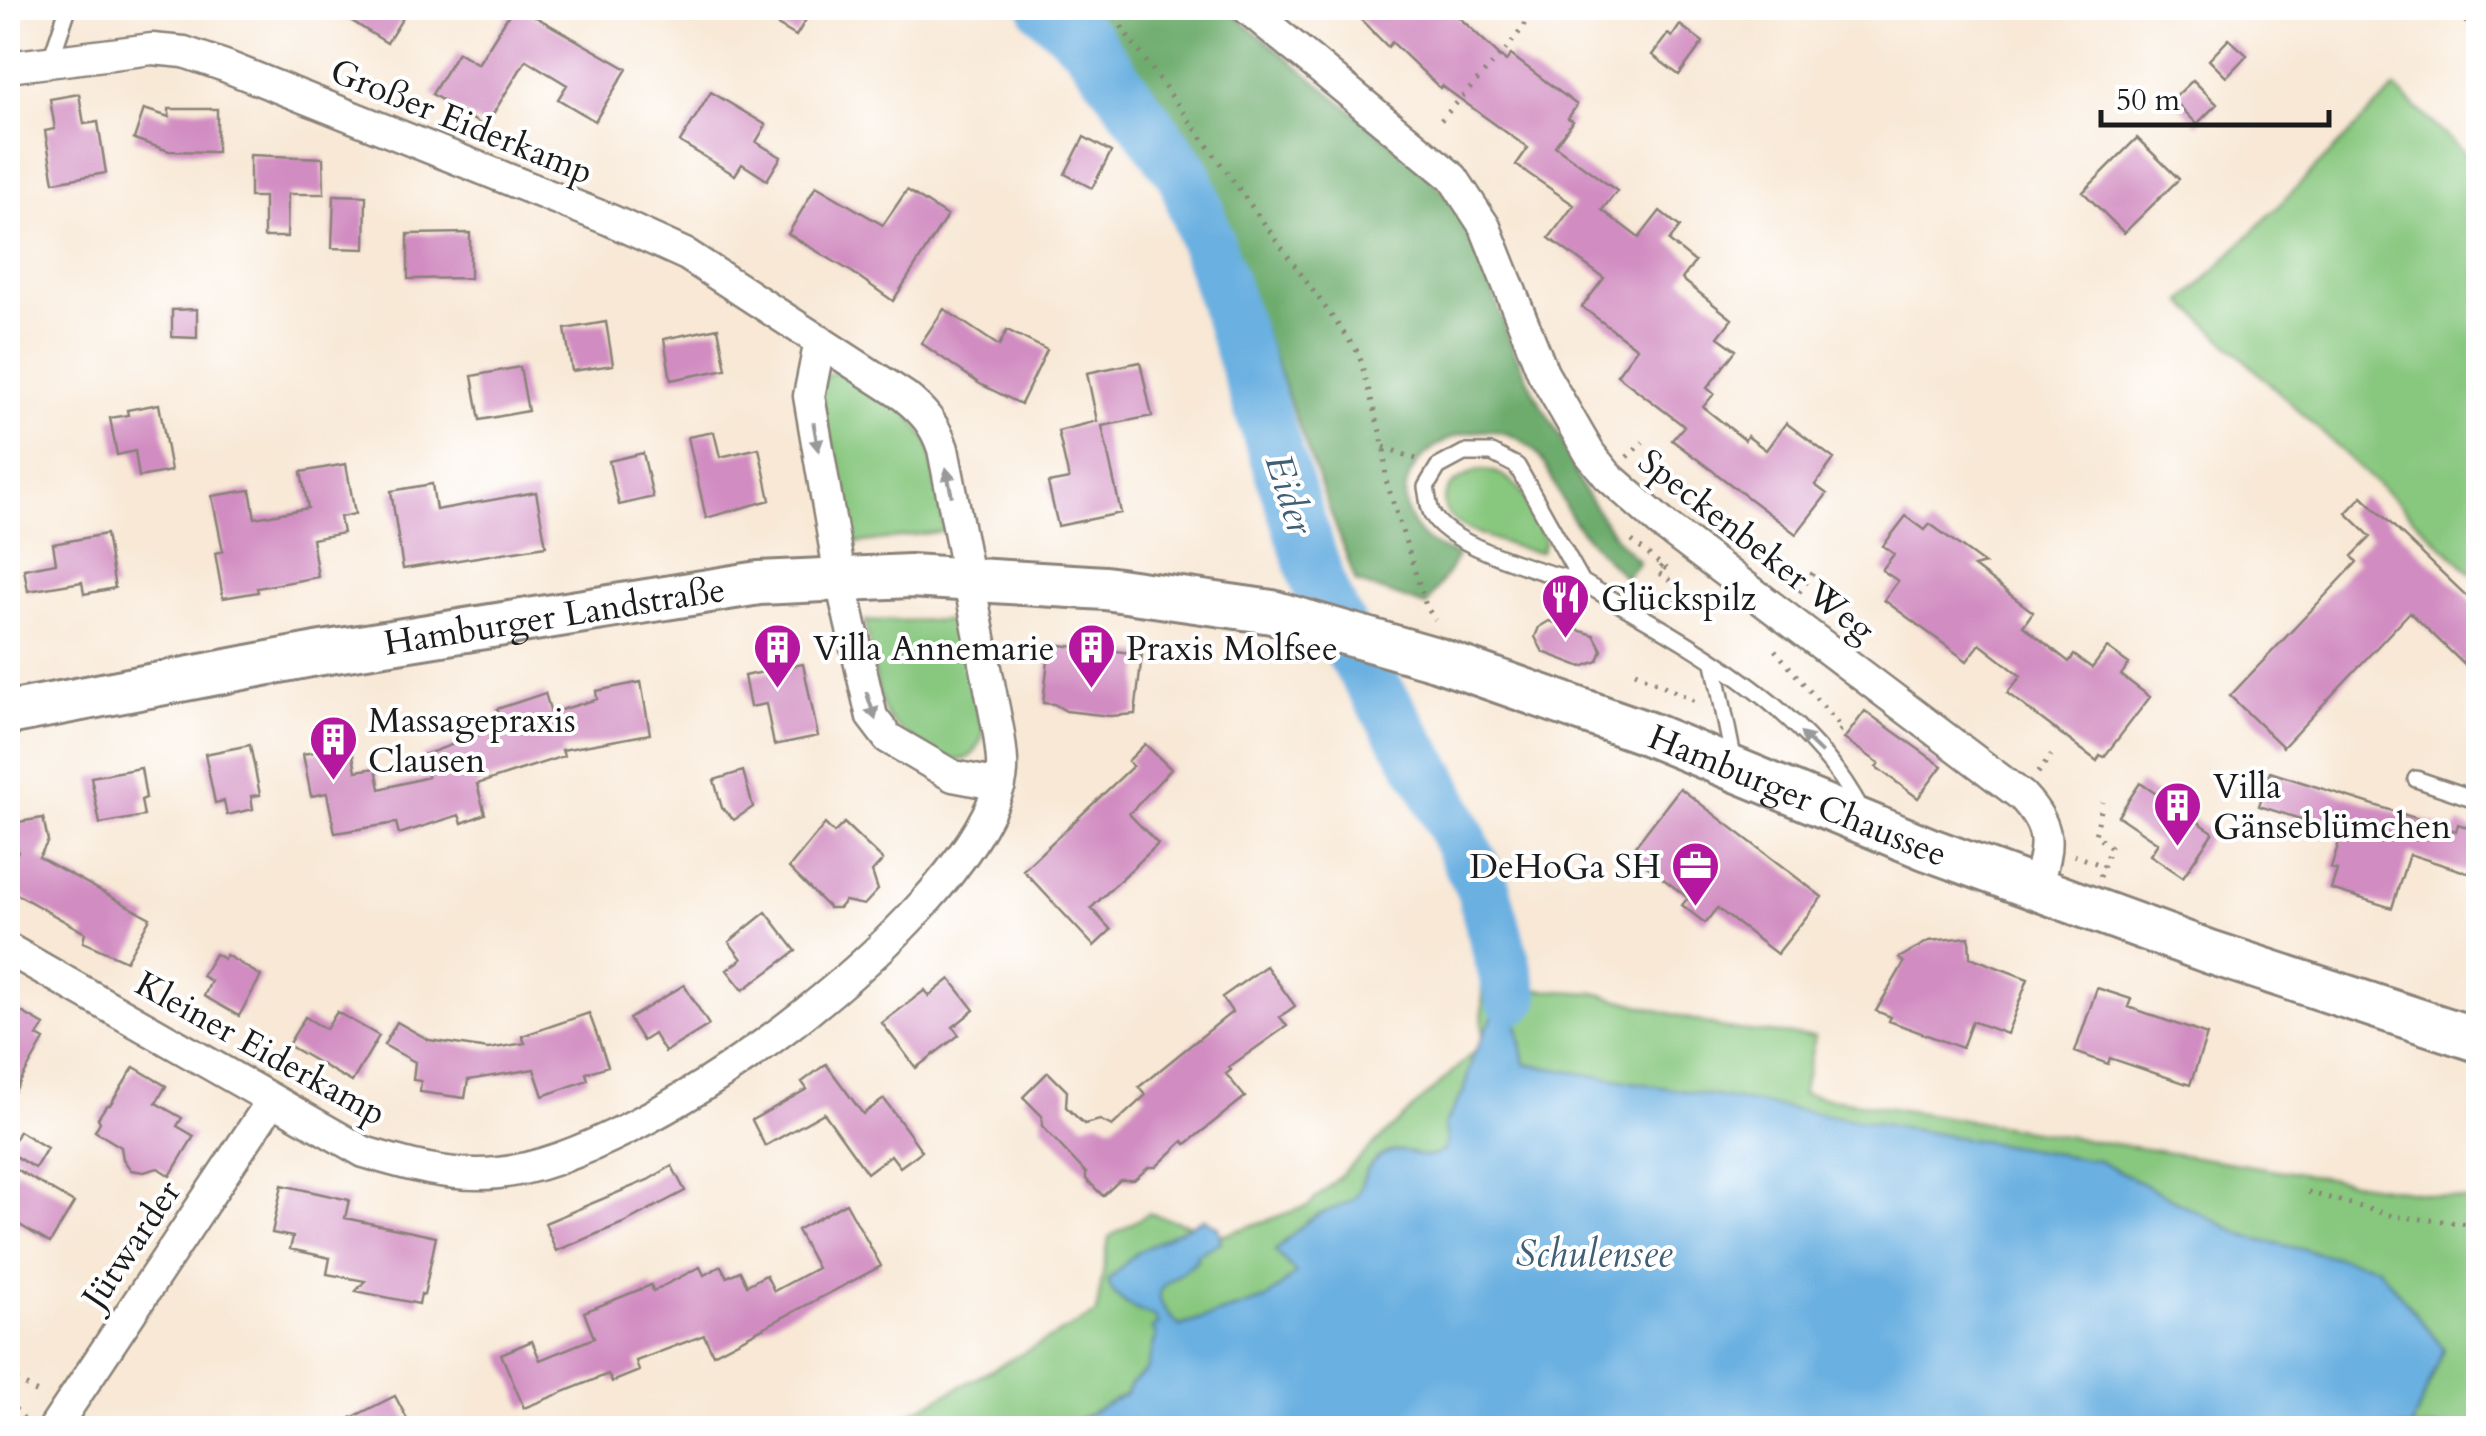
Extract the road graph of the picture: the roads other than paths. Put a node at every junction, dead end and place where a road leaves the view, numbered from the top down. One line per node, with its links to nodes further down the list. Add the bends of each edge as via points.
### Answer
1 (68, 8): 3 (lane)
2 (1248, 8): 17 (street, Speckenbeker Weg, via 1419,148 1470,200 1543,373 1608,476 2042,818 2048,846)
3 (52, 60): 4 (street, Großer Eiderkamp); 5 (street, Großer Eiderkamp, via 152,49 225,66 672,248)
4 (8, 67)
5 (820, 341): 6 (street, one-way to 6, via 809,396); 7 (street, Großer Eiderkamp, one-way to 5, via 942,449 925,412)
6 (840, 578): 7 (main road, Hamburger Landstraße); 11 (main road, Hamburger Landstraße, via 759,582 316,654); 14 (street, one-way to 14, via 872,717 888,738 953,776)
7 (968, 578): 9 (main road, Hamburger Landstraße); 14 (street, Kleiner Eiderkamp, via 999,734)
8 (1582, 582): 8 (lane, via 1453,536 1432,515 1426,487 1438,467 1464,453 1492,453 1517,466); 10 (lane)
9 (1106, 588): 12 (main road, Hamburger Chaussee, via 1272,612 1342,632 1436,640)
10 (1714, 663): 12 (lane); 16 (lane, one-way to 10, via 1822,753 1759,693)
11 (8, 713)
12 (1736, 771): 16 (main road, Hamburger Chaussee)
13 (2416, 779): 15 (lane)
14 (1000, 785): 20 (street, Kleiner Eiderkamp, via 964,852 921,906 837,987 719,1076 576,1154 498,1174 427,1171 364,1152)
15 (2478, 800)
16 (1867, 822): 17 (main road, Hamburger Chaussee)
17 (2036, 888): 19 (main road, Hamburger Chaussee)
18 (8, 948): 20 (street, Kleiner Eiderkamp)
19 (2478, 1040)
20 (271, 1102): 21 (street, Jütwarder)
21 (60, 1420)

